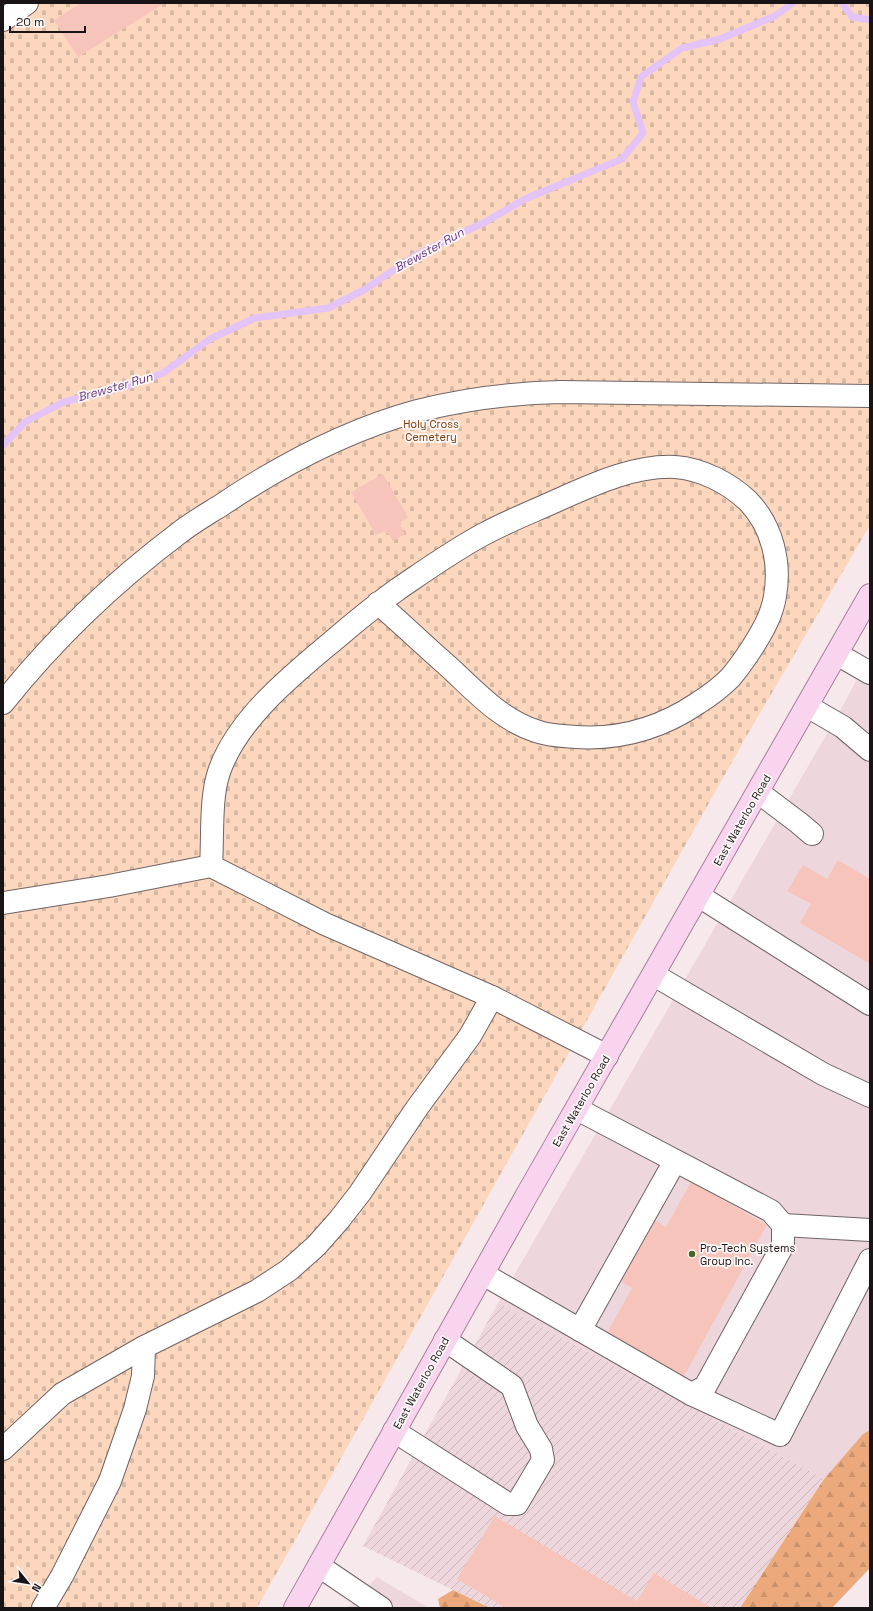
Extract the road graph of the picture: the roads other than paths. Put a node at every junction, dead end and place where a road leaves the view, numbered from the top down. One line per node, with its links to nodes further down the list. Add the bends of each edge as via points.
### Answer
1 (27, 3): 2 (lane)
2 (3, 20)
3 (870, 396): 8 (lane, via 519,393 456,402 374,426 314,450 268,475 180,532 135,567 85,613 24,676)
4 (870, 595): 6 (main road, East Waterloo Road)
5 (378, 603): 5 (lane, via 486,532 581,490 655,468 675,467 694,470 710,475 740,493 763,521 772,539 777,565 775,600 769,619 741,664 717,691 672,719 638,732 595,738 556,736 537,732 507,718); 13 (lane, via 296,671 255,714 234,741 214,789)
6 (837, 654): 7 (lane); 9 (main road, East Waterloo Road)
7 (870, 673)
8 (3, 703)
9 (807, 706): 10 (lane, via 843,727); 11 (main road, East Waterloo Road)
10 (870, 750)
11 (758, 792): 12 (lane); 14 (main road, East Waterloo Road)
12 (812, 834)
13 (211, 866): 15 (lane); 17 (lane, via 326,924)
14 (699, 896): 16 (main road, East Waterloo Road); 18 (lane)
15 (3, 903)
16 (654, 975): 19 (main road, East Waterloo Road); 20 (lane, via 823,1074)
17 (492, 997): 19 (lane); 29 (lane, via 470,1036 417,1108 360,1193 316,1246 289,1270 257,1291)
18 (870, 1004)
19 (607, 1056): 21 (main road, East Waterloo Road)
20 (870, 1096)
21 (577, 1109): 22 (lane); 26 (main road, East Waterloo Road)
22 (675, 1161): 23 (lane, via 771,1211); 27 (lane)
23 (783, 1225): 24 (lane); 30 (lane, via 783,1245 705,1387)
24 (870, 1230)
25 (870, 1260): 30 (lane, via 780,1435)
26 (483, 1274): 27 (lane); 28 (main road, East Waterloo Road)
27 (580, 1330): 30 (lane)
28 (445, 1340): 31 (main road, East Waterloo Road); 31 (lane, via 512,1386 527,1426 541,1449 543,1460 517,1504 508,1504)
29 (144, 1347): 32 (lane, via 62,1394); 34 (lane, via 143,1376 135,1409 110,1481)
30 (691, 1394)
31 (394, 1431): 33 (main road, East Waterloo Road)
32 (3, 1449)
33 (319, 1566): 35 (main road, East Waterloo Road); 36 (lane)
34 (43, 1608)
35 (295, 1608)
36 (381, 1608)

